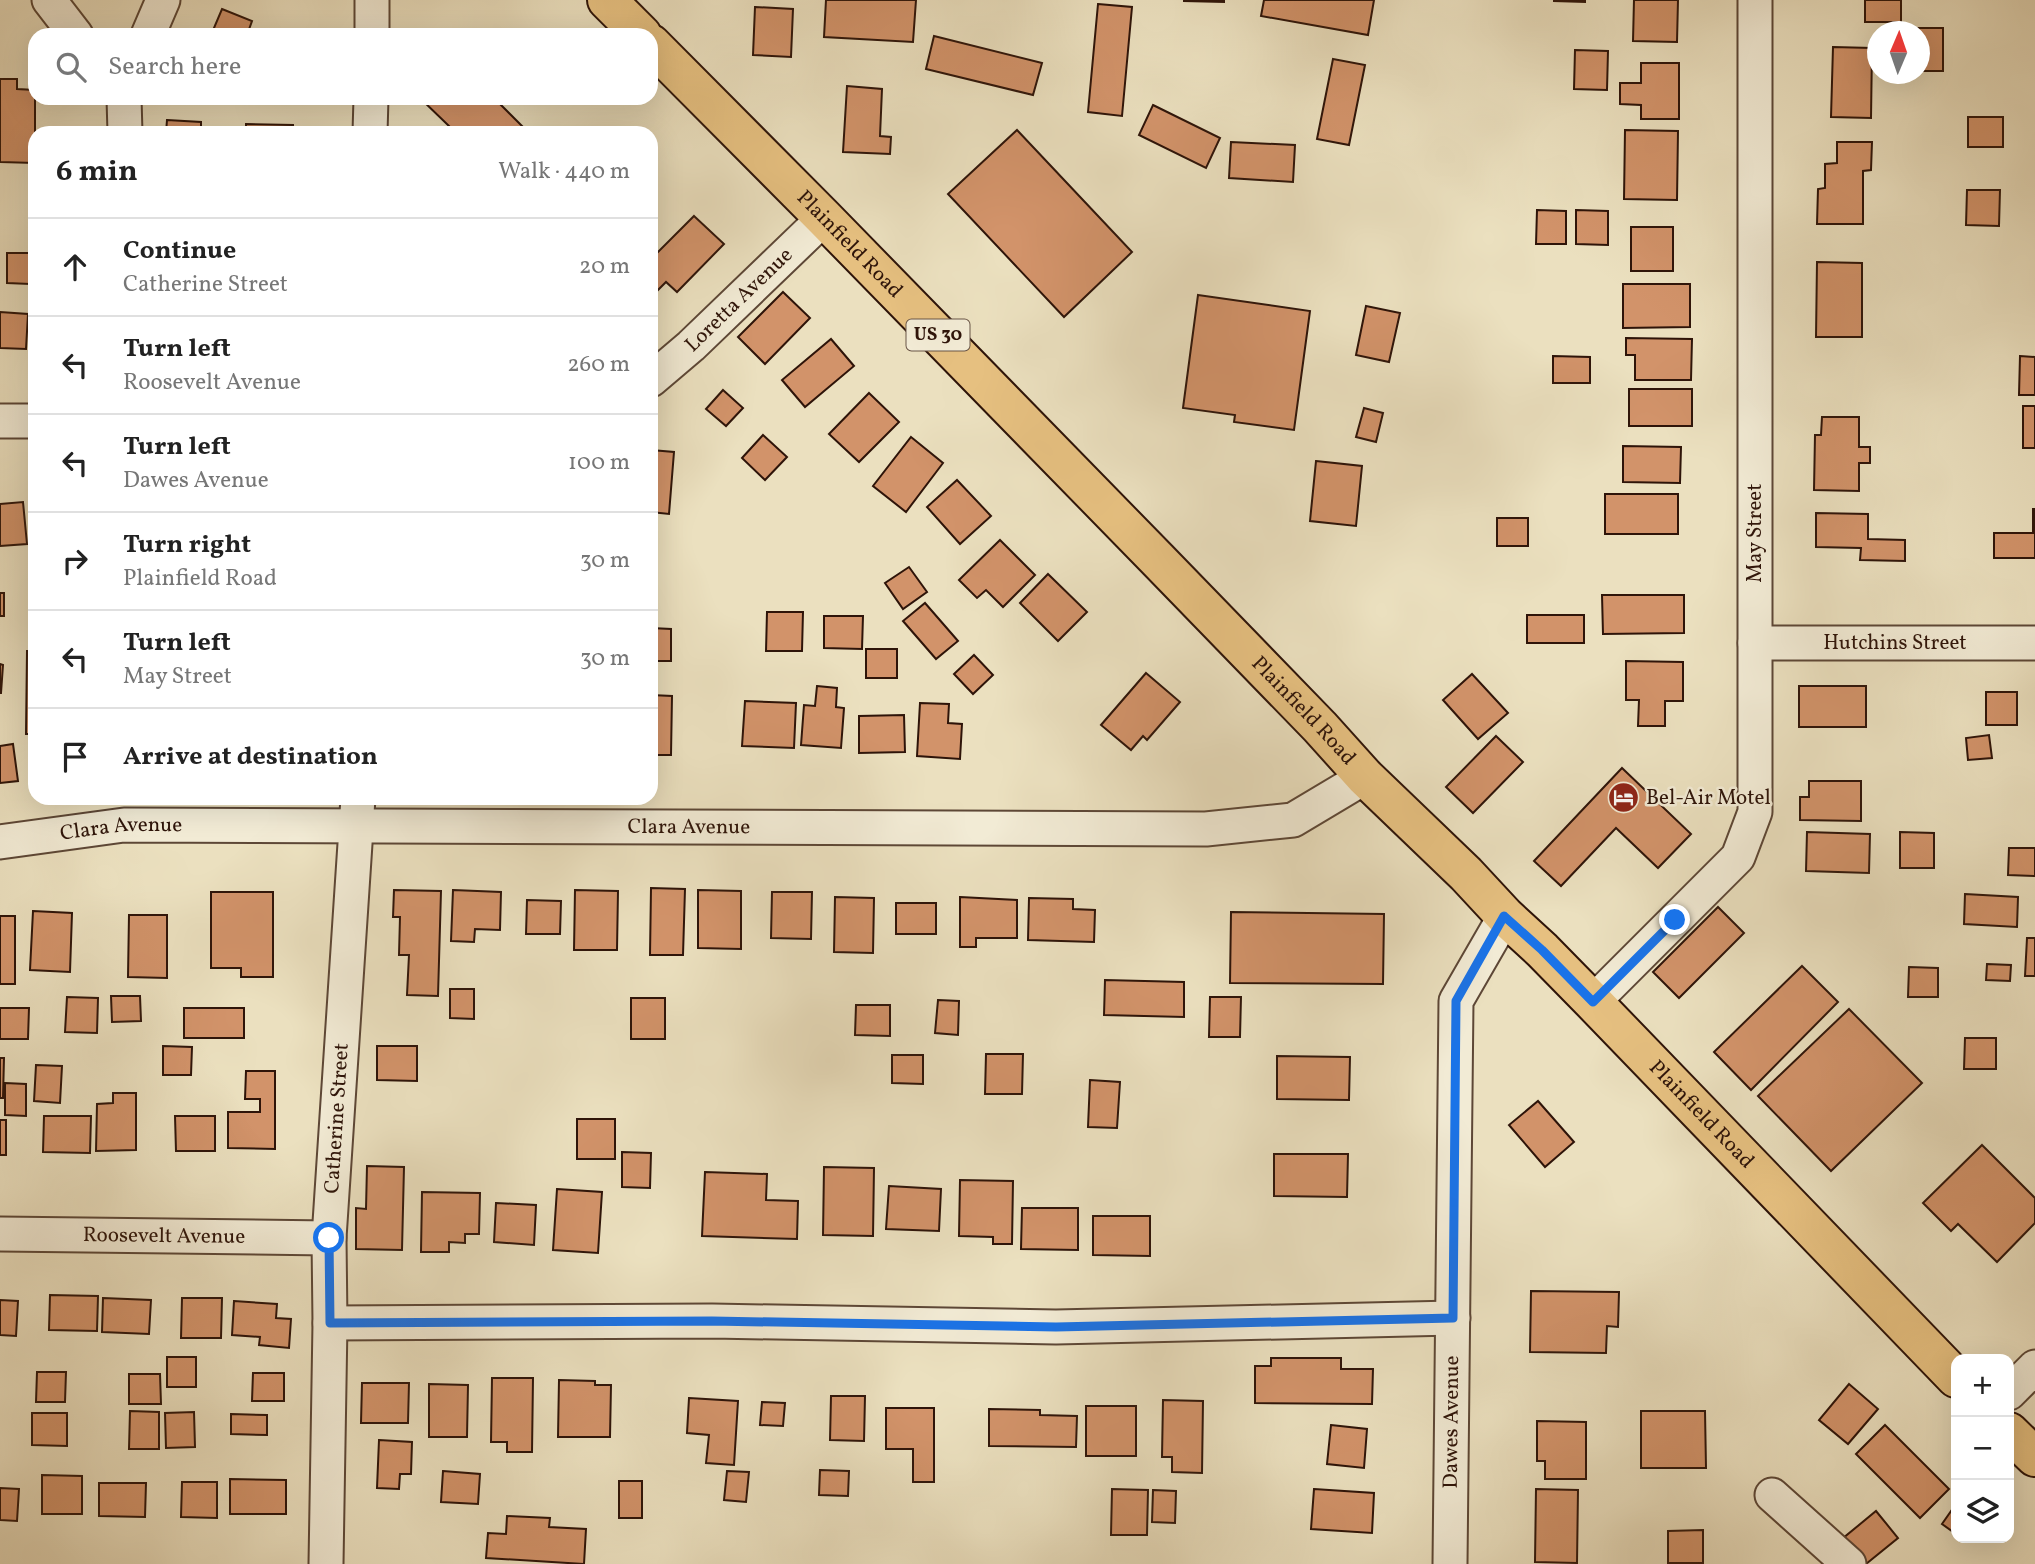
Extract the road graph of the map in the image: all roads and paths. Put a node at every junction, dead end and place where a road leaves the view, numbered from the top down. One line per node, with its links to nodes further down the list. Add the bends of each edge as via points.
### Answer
1 (49, 0): 6 (street)
2 (163, 0): 7 (street)
3 (372, 0): 8 (street)
4 (607, 0): 9 (main road)
5 (1755, 0): 19 (street, May Street)
6 (71, 28)
7 (151, 28)
8 (372, 28)
9 (635, 28)
10 (658, 51): 15 (main road, Plainfield Road / US 30)
11 (124, 105): 13 (street)
12 (371, 105): 14 (street)
13 (125, 126)
14 (370, 126)
15 (824, 218): 16 (street, Loretta Avenue); 21 (main road, Plainfield Road / US 30)
16 (658, 374)
17 (0, 421): 18 (street)
18 (28, 421)
19 (1755, 643): 20 (street, Hutchins Street); 26 (street, May Street, via 1755,812 1738,857)
20 (2035, 643)
21 (1365, 777): 23 (street, Clara Avenue, via 1293,820 1206,829); 25 (main road, Plainfield Road / US 30)
22 (124, 812): 23 (street, Clara Avenue); 24 (street, Clara Avenue)
23 (357, 813): 28 (street, Catherine Street)
24 (0, 842)
25 (1504, 916): 26 (main road, Plainfield Road / US 30); 29 (street, Dawes Avenue, via 1456,1001)
26 (1593, 1002): 32 (main road, Plainfield Road / US 30)
27 (0, 1234): 28 (street, Roosevelt Avenue)
28 (329, 1238): 30 (street, Catherine Street)
29 (1453, 1318): 30 (street, via 1056,1327 712,1321); 38 (street, Dawes Avenue)
30 (330, 1323): 37 (street, Catherine Street)
31 (2035, 1367): 33 (street)
32 (1951, 1373)
33 (2014, 1388)
34 (2014, 1437): 35 (main road)
35 (2035, 1457)
36 (1772, 1495): 39 (street)
37 (326, 1564)
38 (1450, 1564)
39 (1849, 1564)

